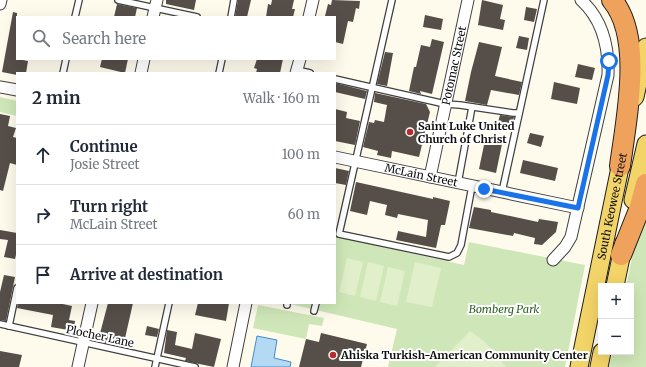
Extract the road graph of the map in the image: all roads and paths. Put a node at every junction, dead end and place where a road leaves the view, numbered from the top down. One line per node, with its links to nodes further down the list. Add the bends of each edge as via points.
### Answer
1 (1, 0): 11 (street)
2 (79, 0): 13 (lane)
3 (118, 0): 12 (lane)
4 (234, 0): 15 (lane)
5 (313, 0): 16 (street)
6 (392, 0): 28 (lane)
7 (468, 0): 30 (street, Potomac Street)
8 (544, 0): 32 (lane)
9 (581, 0): 42 (street, via 602,28 609,61)
10 (612, 0): 36 (highway, via 629,38 630,85)
11 (0, 4)
12 (155, 8): 14 (lane)
13 (75, 16)
14 (192, 16)
15 (231, 16)
16 (309, 16)
17 (646, 47): 36 (main road, South Keowee Street)
18 (66, 60): 22 (lane)
19 (144, 60): 23 (street)
20 (222, 60): 24 (lane)
21 (300, 60): 25 (street)
22 (63, 72)
23 (141, 72)
24 (219, 72)
25 (297, 72)
26 (336, 79): 28 (lane)
27 (0, 87): 29 (street)
28 (372, 87): 30 (lane); 35 (lane)
29 (16, 90)
30 (445, 104): 31 (lane); 37 (street, Potomac Street)
31 (472, 106): 32 (lane); 38 (lane)
32 (519, 113): 41 (lane)
33 (646, 144): 43 (main road, South Keowee Street)
34 (336, 157): 35 (street, McLain Street)
35 (355, 161): 37 (street, McLain Street); 40 (lane, via 338,234 449,257 458,253 461,245)
36 (620, 166): 61 (main road, South Keowee Street)
37 (430, 177): 38 (street, McLain Street)
38 (458, 183): 40 (street, McLain Street)
39 (646, 184): 43 (highway, via 639,210)
40 (472, 186): 41 (street, McLain Street)
41 (502, 192): 42 (street, McLain Street)
42 (578, 208): 44 (street, via 571,237)
43 (621, 255): 45 (main road, South Keowee Street)
44 (553, 260)
45 (616, 283)
46 (16, 293): 53 (lane)
47 (92, 304): 54 (street)
48 (169, 304): 56 (lane)
49 (246, 304): 60 (street)
50 (316, 304): 51 (lane)
51 (314, 310)
52 (0, 324): 53 (lane, Plocher Lane)
53 (9, 326): 54 (lane, Plocher Lane)
54 (83, 343): 56 (lane, Plocher Lane); 57 (street)
55 (601, 355): 62 (main road)
56 (156, 359): 58 (lane); 59 (lane, Plocher Lane)
57 (78, 367)
58 (155, 367)
59 (195, 367)
60 (233, 367)
61 (579, 367)
62 (599, 367)

